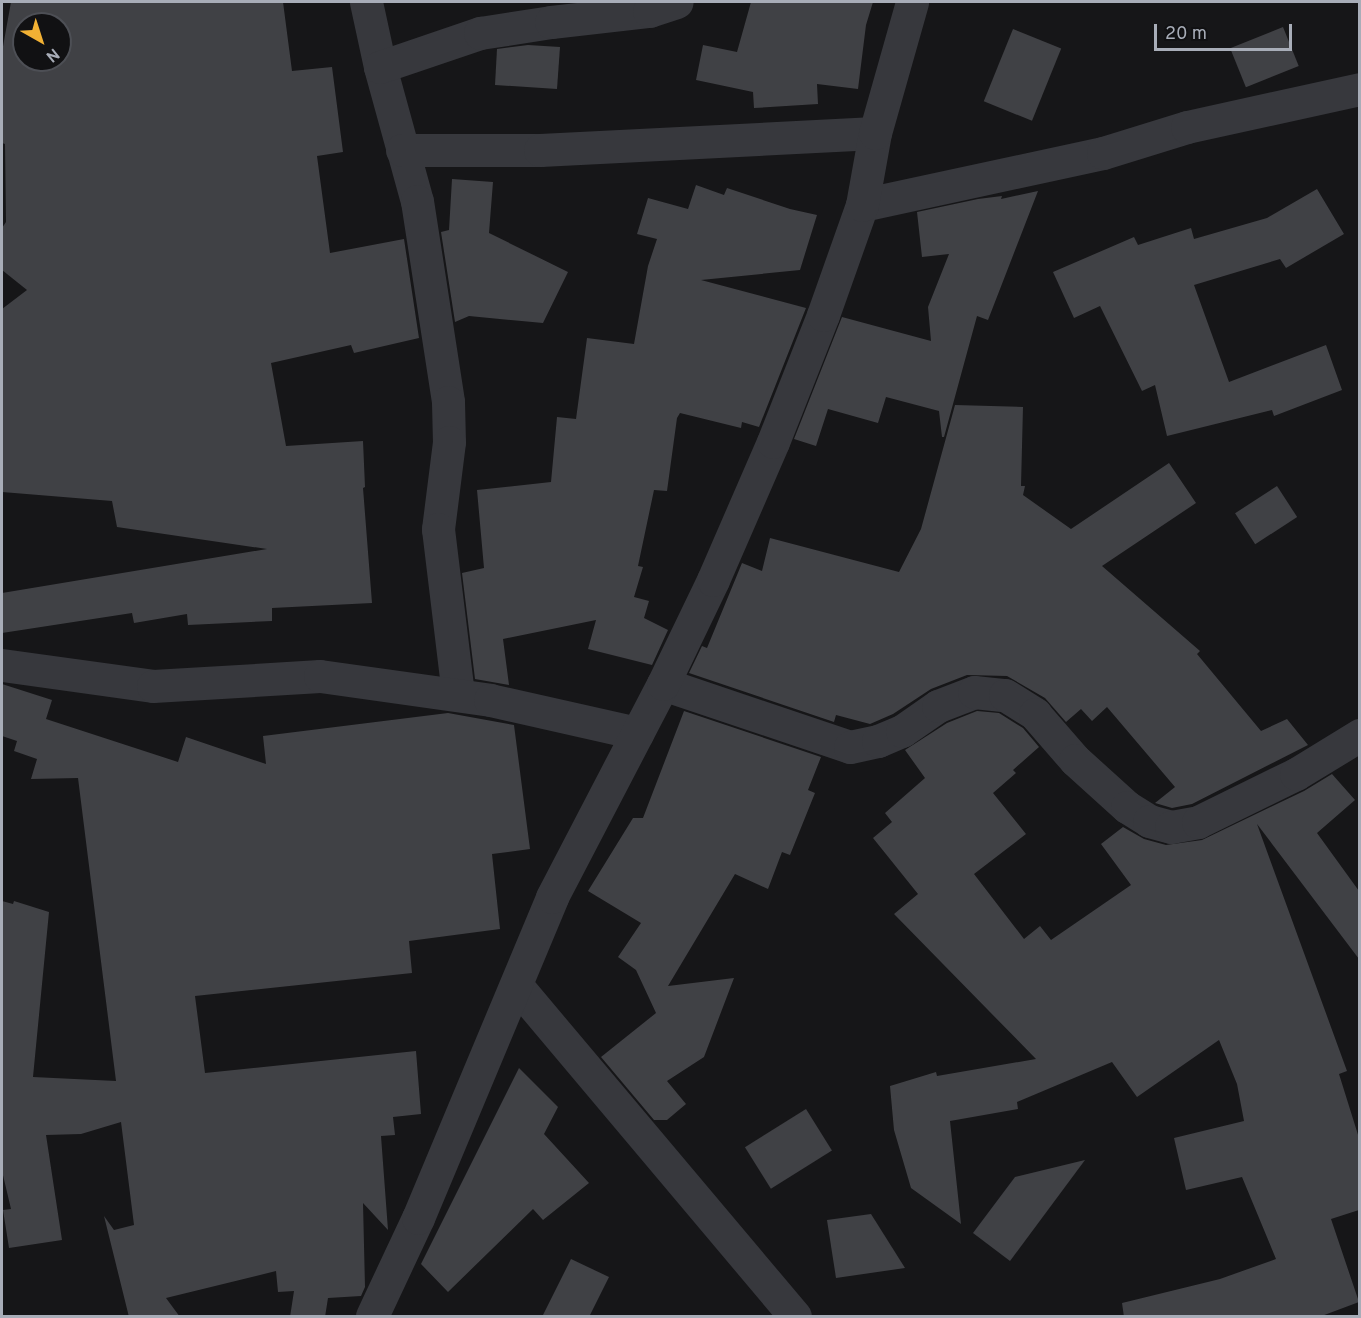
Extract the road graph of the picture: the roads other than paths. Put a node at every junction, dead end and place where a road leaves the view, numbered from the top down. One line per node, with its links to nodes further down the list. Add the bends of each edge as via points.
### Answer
1 (366, 2): 4 (street)
2 (677, 2): 4 (street, via 650,11 480,33)
3 (912, 2): 6 (street)
4 (380, 68): 7 (street)
5 (1359, 89): 8 (street, via 1187,127 1103,153)
6 (875, 133): 7 (street, via 587,149); 8 (street)
7 (402, 150): 11 (street, via 417,201 448,402 449,442 438,529)
8 (862, 205): 10 (street, via 773,442)
9 (2, 664): 11 (street, via 153,686 320,676)
10 (663, 684): 12 (street); 13 (street, via 850,747 894,735 938,706 974,692 1005,695 1035,714 1076,760 1127,807 1149,821 1171,827 1198,822 1286,779)
11 (458, 696): 12 (street)
12 (637, 733): 14 (street, via 552,897)
13 (1359, 735)
14 (516, 985): 15 (street); 16 (street)
15 (372, 1317)
16 (795, 1317)

